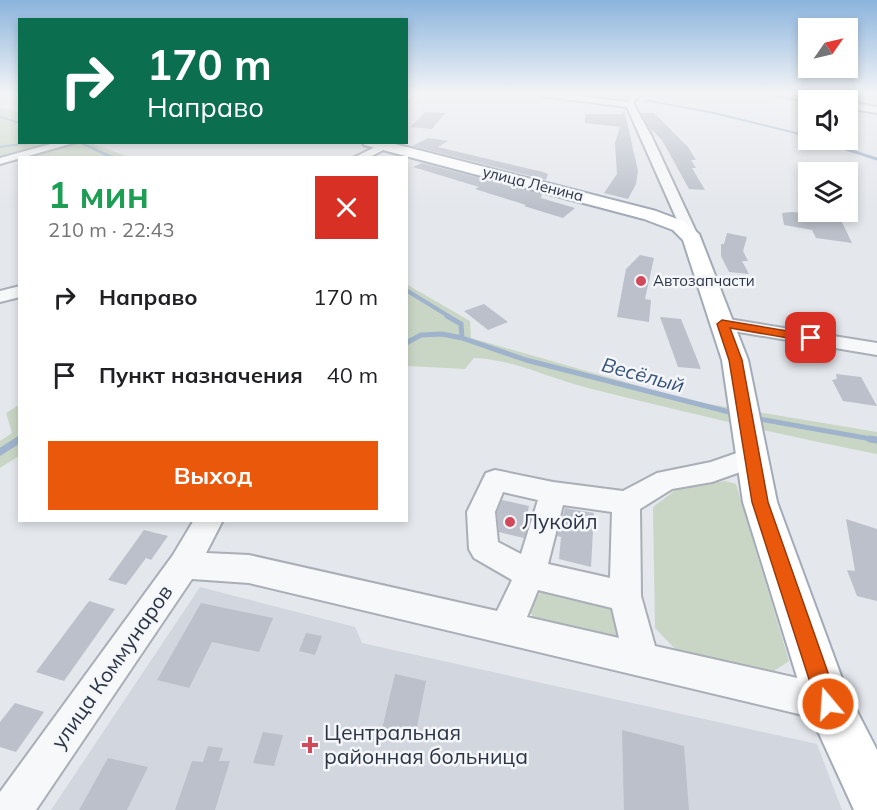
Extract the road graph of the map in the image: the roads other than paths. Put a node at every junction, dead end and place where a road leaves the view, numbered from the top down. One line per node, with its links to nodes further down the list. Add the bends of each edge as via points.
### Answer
1 (644, 132): 8 (street)
2 (68, 144): 5 (street)
3 (377, 144): 6 (street); 9 (main road, улица Ленина)
4 (18, 156): 7 (street)
5 (20, 156)
6 (361, 156)
7 (0, 161)
8 (678, 206): 9 (street, via 667,211); 10 (street)
9 (637, 211): 10 (main road, улица Ленина, via 671,222)
10 (692, 238): 13 (main road)
11 (18, 292): 12 (street)
12 (0, 297)
13 (722, 324): 14 (street); 15 (main road, via 735,360)
14 (877, 349)
15 (746, 428): 17 (street, via 712,472 666,480); 24 (main road, via 760,502)
16 (553, 494): 17 (street); 20 (street); 20 (street, via 495,480 481,512 484,549)
17 (626, 503): 21 (street)
18 (208, 522): 19 (street, улица Коммунаров)
19 (184, 565): 22 (street, via 249,569); 26 (street, улица Коммунаров)
20 (530, 574): 21 (street); 22 (street)
21 (625, 596): 23 (street)
22 (506, 628): 23 (street)
23 (642, 661): 24 (street)
24 (828, 704): 25 (main road)
25 (877, 803)
26 (12, 810)

